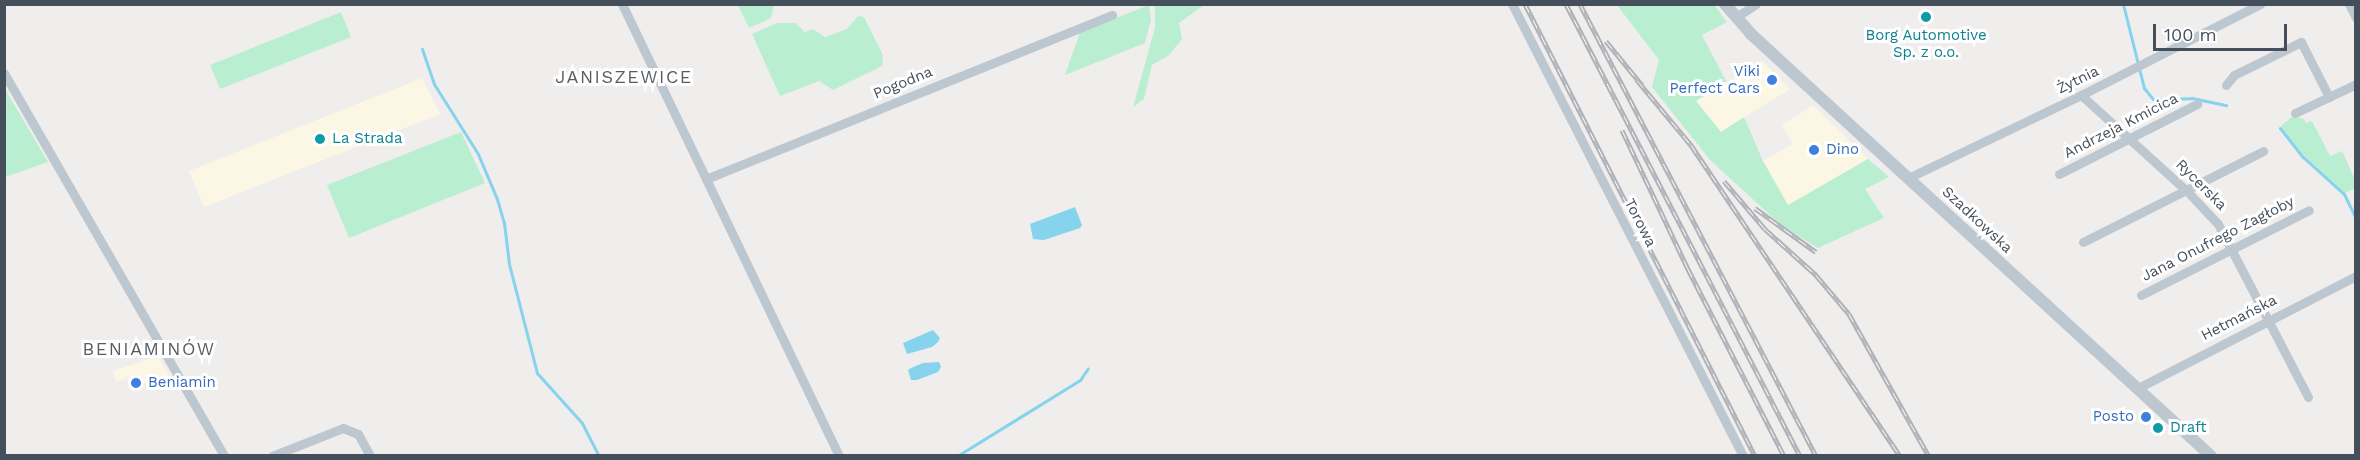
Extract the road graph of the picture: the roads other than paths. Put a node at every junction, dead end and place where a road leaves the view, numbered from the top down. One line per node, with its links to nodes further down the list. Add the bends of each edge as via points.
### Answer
1 (622, 4): 21 (street)
2 (1512, 4): 35 (street, Torowa)
3 (1725, 4): 8 (street, Szadkowska)
4 (1755, 4): 8 (street)
5 (2260, 4): 13 (street, Żytnia)
6 (2349, 4): 9 (street)
7 (1112, 15): 21 (street, Pogodna)
8 (1736, 17): 20 (street, Szadkowska)
9 (2355, 18)
10 (4, 73): 31 (street)
11 (2355, 84): 14 (street)
12 (2226, 86): 14 (street, via 2234,75 2301,42)
13 (2081, 95): 17 (street, Rycerska); 20 (street, Żytnia)
14 (2329, 97): 16 (street)
15 (2197, 104): 17 (street, Andrzeja Kmicica)
16 (2295, 113)
17 (2131, 138): 19 (street, Andrzeja Kmicica); 22 (street, Rycerska)
18 (2263, 151): 22 (street)
19 (2059, 174)
20 (1908, 178): 29 (street, Szadkowska)
21 (706, 179): 34 (street)
22 (2187, 191): 24 (street); 25 (street, Rycerska, via 2215,220)
23 (2309, 210): 25 (street, Jana Onufrego Zagłoby)
24 (2083, 242)
25 (2231, 249): 27 (street, Jana Onufrego Zagłoby); 28 (street, Rycerska)
26 (2355, 276): 28 (street, Hetmańska)
27 (2141, 295)
28 (2269, 319): 29 (street, Hetmańska); 30 (street, Rycerska)
29 (2138, 388): 36 (street, Szadkowska)
30 (2308, 397)
31 (224, 456)
32 (272, 456): 33 (street, via 343,428 358,434)
33 (370, 456)
34 (839, 456)
35 (1743, 456)
36 (2211, 456)

